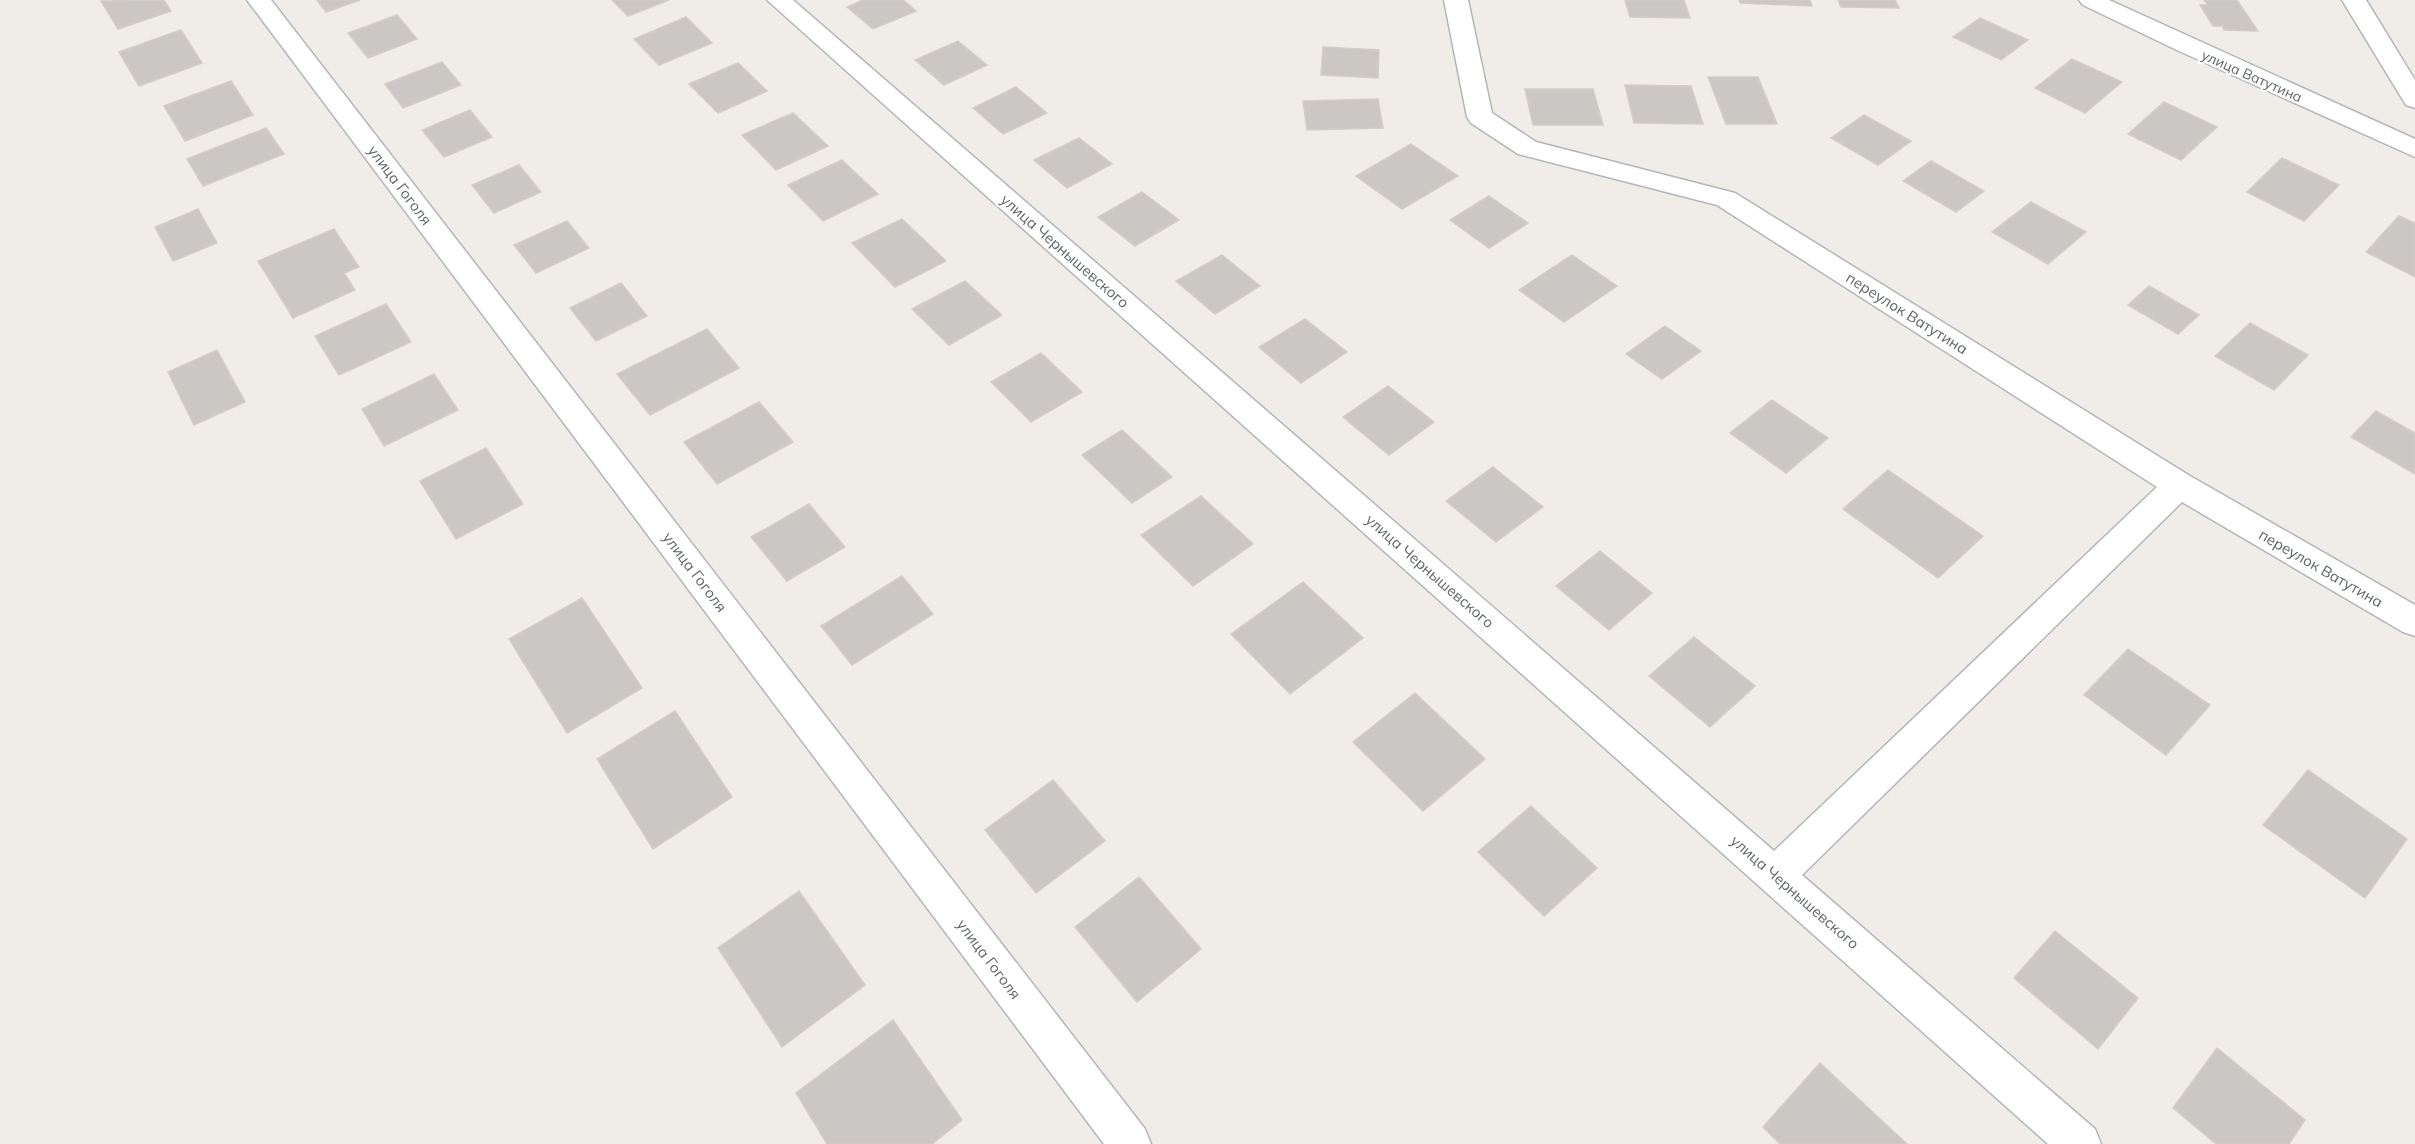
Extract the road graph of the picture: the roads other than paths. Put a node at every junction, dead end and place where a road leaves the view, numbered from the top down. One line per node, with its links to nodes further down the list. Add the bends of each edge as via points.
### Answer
1 (259, 0): 11 (street, улица Гоголя)
2 (779, 0): 10 (street, улица Чернышевского)
3 (1456, 0): 8 (street, переулок Ватутина, via 1480,117 1527,148 1726,199)
4 (2091, 0): 7 (street, улица Ватутина)
5 (2354, 0): 6 (street)
6 (2415, 100)
7 (2415, 149)
8 (2179, 485): 9 (street, переулок Ватутина); 10 (street)
9 (2415, 622)
10 (1776, 875): 12 (street, улица Чернышевского)
11 (1130, 1144)
12 (2080, 1144)

